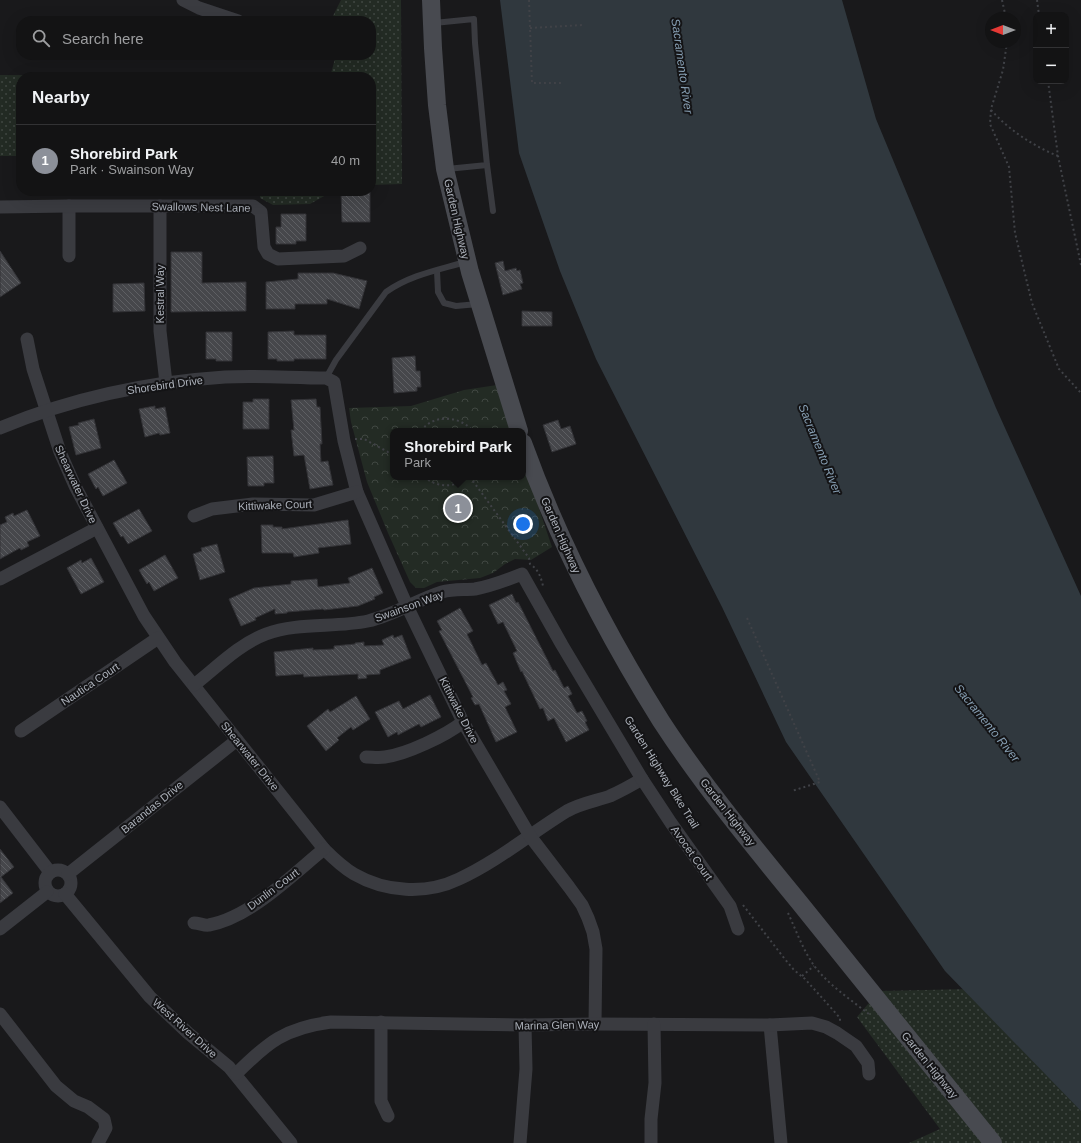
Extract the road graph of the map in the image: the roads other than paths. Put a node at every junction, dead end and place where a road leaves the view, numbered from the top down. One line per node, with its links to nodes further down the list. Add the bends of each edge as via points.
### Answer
1 (183, 0): 3 (street)
2 (431, 0): 4 (main road, Garden Highway)
3 (223, 16)
4 (432, 24): 5 (lane, via 474,19); 6 (main road, Garden Highway, via 437,105)
5 (487, 165): 6 (lane); 10 (lane)
6 (445, 169): 13 (main road, Garden Highway)
7 (70, 206): 8 (street, Swallows Nest Lane); 9 (street, Swallows Nest Lane); 12 (street)
8 (160, 206): 11 (street, Swallows Nest Lane, via 253,206 261,212 264,247 268,254 278,259 344,256); 18 (street, Kestral Way, via 160,331)
9 (0, 207)
10 (493, 211)
11 (360, 248)
12 (70, 256)
13 (468, 262): 14 (lane); 15 (main road, Garden Highway)
14 (437, 270): 15 (lane, via 438,292 444,302 456,306); 17 (lane, via 418,275 386,292 336,360)
15 (479, 304): 21 (main road, Garden Highway)
16 (26, 339): 19 (street, Shearwater Drive)
17 (330, 380): 18 (street, Shorebird Drive, via 228,377); 23 (street, Kittiwake Drive)
18 (166, 383): 19 (street, Shorebird Drive, via 97,396)
19 (46, 411): 20 (street, Shorebird Drive); 25 (street, Shearwater Drive, via 63,459)
20 (0, 428)
21 (518, 428)
22 (526, 451): 59 (main road, Garden Highway, via 574,566 625,661 688,760 725,810)
23 (356, 492): 24 (street, Kittiwake Court, via 314,505 253,504 212,509); 27 (street, Kittiwake Drive)
24 (194, 516)
25 (97, 528): 26 (street); 28 (street, Shearwater Drive)
26 (0, 579)
27 (407, 606): 29 (street, Swainson Way, via 396,613 368,621 265,634 249,642); 30 (street, Kittiwake Drive); 34 (street, Swainson Way, via 443,592 477,588 522,574)
28 (158, 638): 29 (street, Shearwater Drive); 31 (street, Nautica Court)
29 (194, 685): 32 (street, Shearwater Drive)
30 (464, 722): 33 (street, via 420,746 397,754 385,757); 36 (street, Kittiwake Drive)
31 (21, 731)
32 (237, 740): 37 (street, Shearwater Drive); 39 (street, Barandas Drive)
33 (366, 756)
34 (642, 779): 36 (street, Shearwater Drive, via 610,796 568,811); 44 (street, Avocet Court, via 730,906)
35 (0, 807): 38 (street)
36 (530, 836): 37 (street, Shearwater Drive, via 459,880 428,889 408,890 370,882 337,862); 47 (street, Kittiwake Drive, via 578,899 591,925 596,949)
37 (324, 849): 42 (street, Dunlin Court, via 248,909 208,925)
38 (50, 872): 39 (street, via 61,870); 40 (street, via 44,881)
39 (68, 874): 41 (street, via 71,885)
40 (47, 892): 41 (street, via 54,896); 43 (street)
41 (65, 894): 51 (street, West River Drive, via 150,997)
42 (194, 923)
43 (0, 929)
44 (738, 929)
45 (0, 1014): 54 (street, via 56,1086 74,1101 88,1107 104,1119 106,1128)
46 (381, 1022): 50 (street, Marina Glen Way); 51 (street, Marina Glen Way, via 331,1022 295,1030 258,1052); 53 (street, via 381,1101)
47 (595, 1024): 48 (street, Marina Glen Way); 50 (street, Marina Glen Way)
48 (654, 1024): 49 (street, Marina Glen Way); 57 (street, via 656,1083)
49 (770, 1024): 52 (street, Marina Glen Way, via 812,1023 832,1030 856,1046 868,1064); 58 (street)
50 (525, 1025): 56 (street, via 526,1069)
51 (236, 1074): 55 (street, West River Drive)
52 (869, 1074)
53 (388, 1116)
54 (98, 1143)
55 (291, 1143)
56 (520, 1143)
57 (650, 1143)
58 (781, 1143)
59 (993, 1143)

